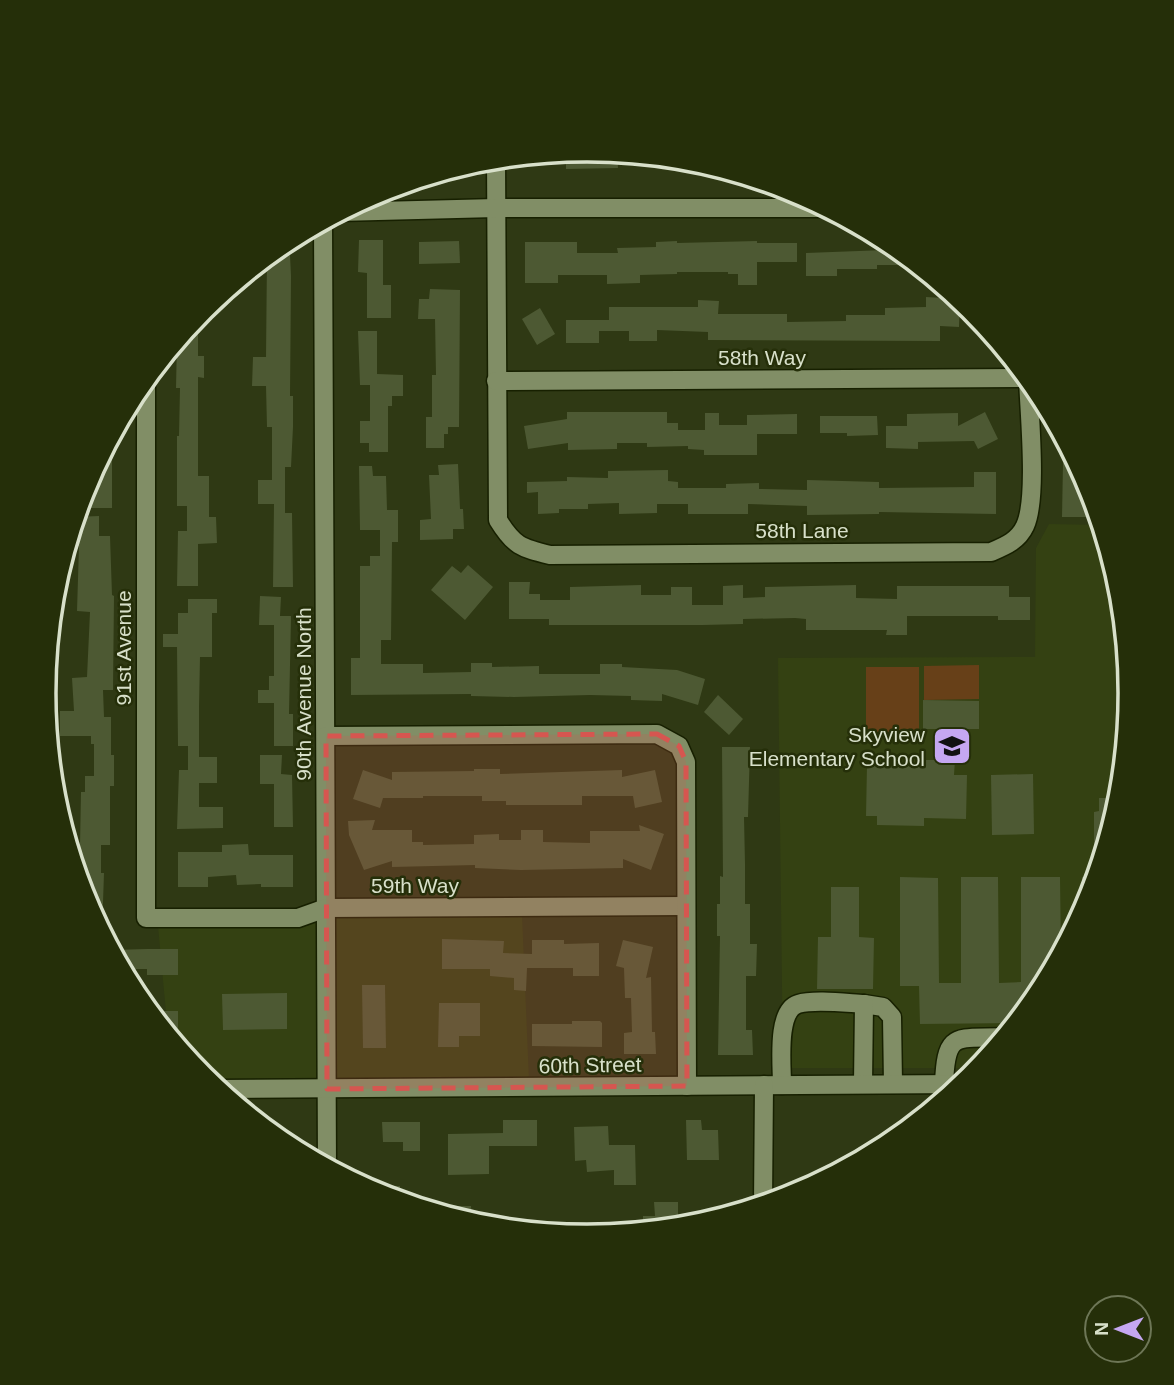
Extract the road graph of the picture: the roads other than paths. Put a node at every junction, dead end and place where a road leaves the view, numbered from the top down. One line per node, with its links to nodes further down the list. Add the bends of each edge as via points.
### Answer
1 (496, 170): 2 (street)
2 (496, 208): 3 (street); 4 (street); 7 (street)
3 (804, 208)
4 (363, 211)
5 (323, 232): 10 (street, 90th Avenue North)
6 (1015, 378): 7 (street, 58th Way)
7 (496, 381): 9 (street, 58th Lane, via 498,520 510,540 550,555 991,552 1012,543 1025,527 1031,501)
8 (146, 396): 13 (street, 91st Avenue)
9 (1028, 396)
10 (326, 736): 11 (street, via 657,734 679,746 686,762); 12 (street, 90th Avenue North)
11 (686, 906): 12 (street, 59th Way); 22 (street)
12 (326, 908): 13 (street, 59th Way, via 298,918); 23 (street, 90th Avenue North)
13 (146, 918)
14 (864, 1004): 17 (street); 18 (street, via 883,1007 892,1017); 21 (street, via 801,1003 790,1007 783,1029)
15 (990, 1038): 16 (street, via 956,1040 950,1045 945,1056)
16 (951, 1078)
17 (863, 1084): 18 (street, 60th Street); 21 (street, 60th Street)
18 (893, 1084): 19 (street, 60th Street)
19 (945, 1084)
20 (764, 1085): 21 (street, 60th Street); 22 (street, 60th Street); 26 (street)
21 (782, 1085)
22 (687, 1086): 23 (street, 60th Street)
23 (327, 1088): 24 (street, 60th Street); 25 (street, 90th Avenue North)
24 (234, 1089)
25 (327, 1155)
26 (763, 1193)

